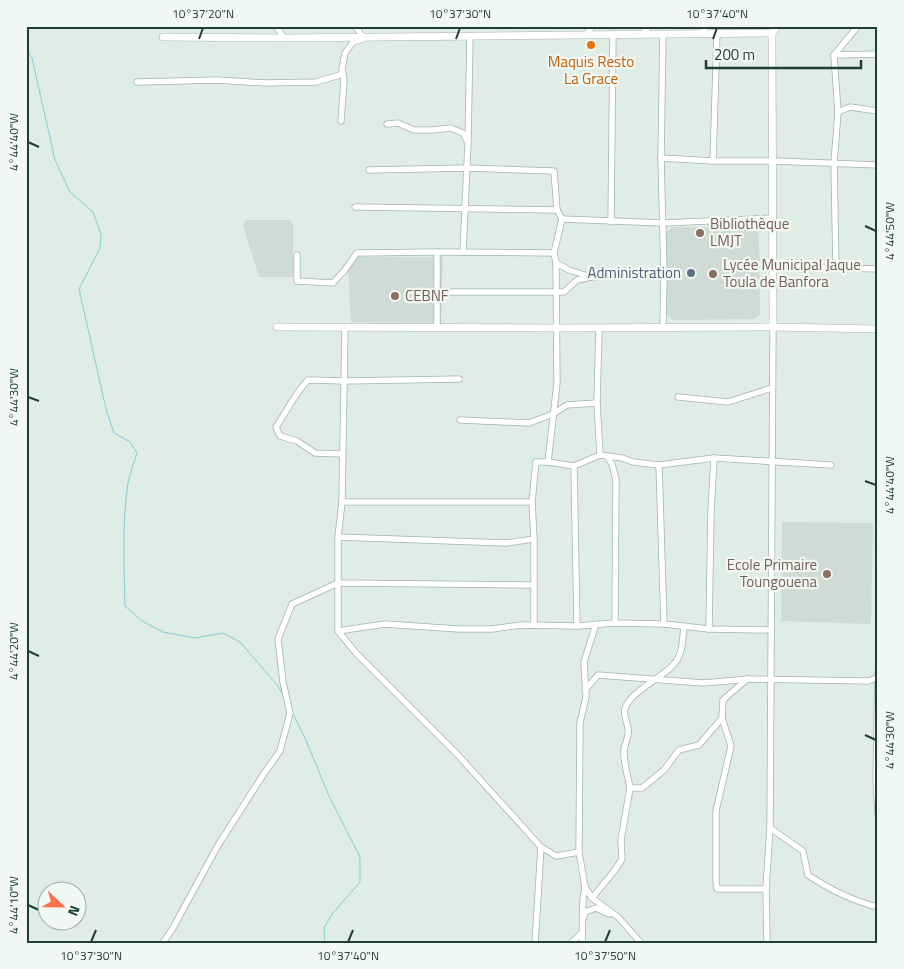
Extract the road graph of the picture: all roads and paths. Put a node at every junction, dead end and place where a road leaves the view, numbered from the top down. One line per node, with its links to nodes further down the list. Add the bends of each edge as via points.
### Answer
1 (276, 26): 18 (street)
2 (355, 26): 17 (street)
3 (593, 26): 11 (street)
4 (649, 26): 13 (street)
5 (707, 26): 8 (street)
6 (778, 26): 10 (street)
7 (858, 26): 20 (street)
8 (701, 33): 9 (street); 14 (street)
9 (717, 33): 10 (street); 30 (street)
10 (772, 33): 29 (street)
11 (586, 34): 12 (street); 15 (street)
12 (613, 34): 13 (street); 40 (street)
13 (643, 34): 14 (street)
14 (663, 34): 28 (street)
15 (470, 36): 17 (street); 27 (street)
16 (163, 37): 18 (street)
17 (366, 37): 18 (street); 21 (street, via 353,42 344,52)
18 (284, 38)
19 (878, 54): 20 (street)
20 (834, 55): 24 (street)
21 (343, 74): 22 (street, via 316,82 266,84 217,80); 25 (street)
22 (137, 82)
23 (878, 110): 24 (street, via 850,107)
24 (838, 112): 31 (street)
25 (342, 121)
26 (387, 124): 27 (street, via 398,123 414,130 451,128 463,133)
27 (468, 143): 33 (street)
28 (661, 158): 30 (street); 41 (street)
29 (772, 161): 30 (street); 31 (street); 38 (street)
30 (713, 162)
31 (834, 163): 32 (street); 48 (street)
32 (878, 165)
33 (467, 168): 34 (street); 36 (street); 37 (street, via 554,171)
34 (370, 170)
35 (355, 207): 36 (street)
36 (465, 209): 37 (street); 43 (street)
37 (557, 210): 39 (street)
38 (772, 218): 41 (street); 47 (street)
39 (562, 219): 40 (street); 44 (street)
40 (611, 222): 41 (street)
41 (662, 224): 50 (street)
42 (438, 252): 43 (street); 45 (street, via 357,253 333,283 298,281); 52 (street)
43 (463, 252): 44 (street)
44 (554, 253): 46 (street)
45 (297, 255)
46 (556, 262): 51 (street); 53 (street)
47 (772, 265): 48 (street); 58 (street)
48 (836, 268): 49 (street)
49 (878, 269)
50 (664, 274): 51 (street); 57 (street)
51 (590, 277): 53 (street, via 577,280 564,292)
52 (437, 292): 53 (street); 56 (street)
53 (556, 292): 59 (street)
54 (277, 327): 55 (street)
55 (345, 327): 56 (street); 63 (street)
56 (437, 327): 59 (street)
57 (663, 327): 58 (street); 60 (street)
58 (773, 327): 61 (street); 64 (street)
59 (557, 328): 60 (street); 67 (street, via 557,383)
60 (599, 328): 66 (street)
61 (878, 329)
62 (459, 379): 63 (street)
63 (345, 381): 69 (street); 69 (street, via 308,380 298,390 276,427 280,436 297,441 315,453)
64 (772, 388): 65 (street, via 728,402); 73 (street)
65 (678, 397)
66 (597, 403): 67 (street, via 567,405); 70 (street)
67 (553, 414): 68 (street, via 529,423); 74 (street)
68 (460, 420)
69 (342, 454): 78 (street)
70 (600, 455): 71 (street); 77 (street)
71 (607, 456): 75 (street); 84 (street, via 616,480)
72 (714, 458): 73 (street); 75 (street); 90 (street)
73 (772, 461): 76 (street); 91 (street)
74 (548, 462): 77 (street); 79 (street, via 536,462)
75 (659, 465): 86 (street)
76 (831, 465)
77 (574, 466): 88 (street)
78 (342, 502): 79 (street); 80 (street)
79 (532, 502): 81 (street)
80 (338, 537): 81 (street, via 506,544); 82 (street)
81 (534, 539): 83 (street)
82 (338, 583): 83 (street); 92 (street); 112 (street, via 292,604 278,639 290,712 280,751 262,774)
83 (533, 585): 87 (street)
84 (615, 623): 85 (street); 86 (street)
85 (596, 624): 88 (street); 98 (street, via 584,662)
86 (664, 624): 89 (street)
87 (534, 625): 88 (street); 92 (street, via 458,629 385,624)
88 (577, 626)
89 (684, 626): 90 (street); 95 (street, via 679,657 667,671)
90 (709, 629): 91 (street)
91 (771, 630): 97 (street)
92 (338, 632): 103 (street, via 457,754)
93 (878, 672): 94 (street)
94 (878, 676): 97 (street, via 869,681); 101 (street)
95 (654, 679): 96 (street, via 702,682); 98 (street, via 598,675); 100 (street, via 624,708 628,727 624,756)
96 (747, 679): 97 (street); 99 (street, via 723,700)
97 (771, 679): 102 (street)
98 (586, 690): 104 (street, via 580,723)
99 (722, 718): 100 (street, via 699,746 679,750 664,770 642,788); 106 (street, via 731,746 716,811 717,889)
100 (630, 788): 107 (street, via 622,859)
101 (878, 814)
102 (770, 828): 106 (street); 108 (street, via 803,851 808,875 826,887)
103 (541, 847): 104 (street, via 556,856); 113 (street)
104 (579, 852): 105 (street)
105 (585, 887): 107 (street); 110 (street)
106 (766, 889): 117 (street)
107 (592, 898): 109 (street)
108 (878, 907)
109 (618, 917): 110 (street, via 596,908 585,912); 116 (street)
110 (583, 918): 111 (street)
111 (582, 933): 114 (street); 115 (street)
112 (163, 943)
113 (534, 943)
114 (571, 943)
115 (582, 943)
116 (641, 943)
117 (767, 943)

